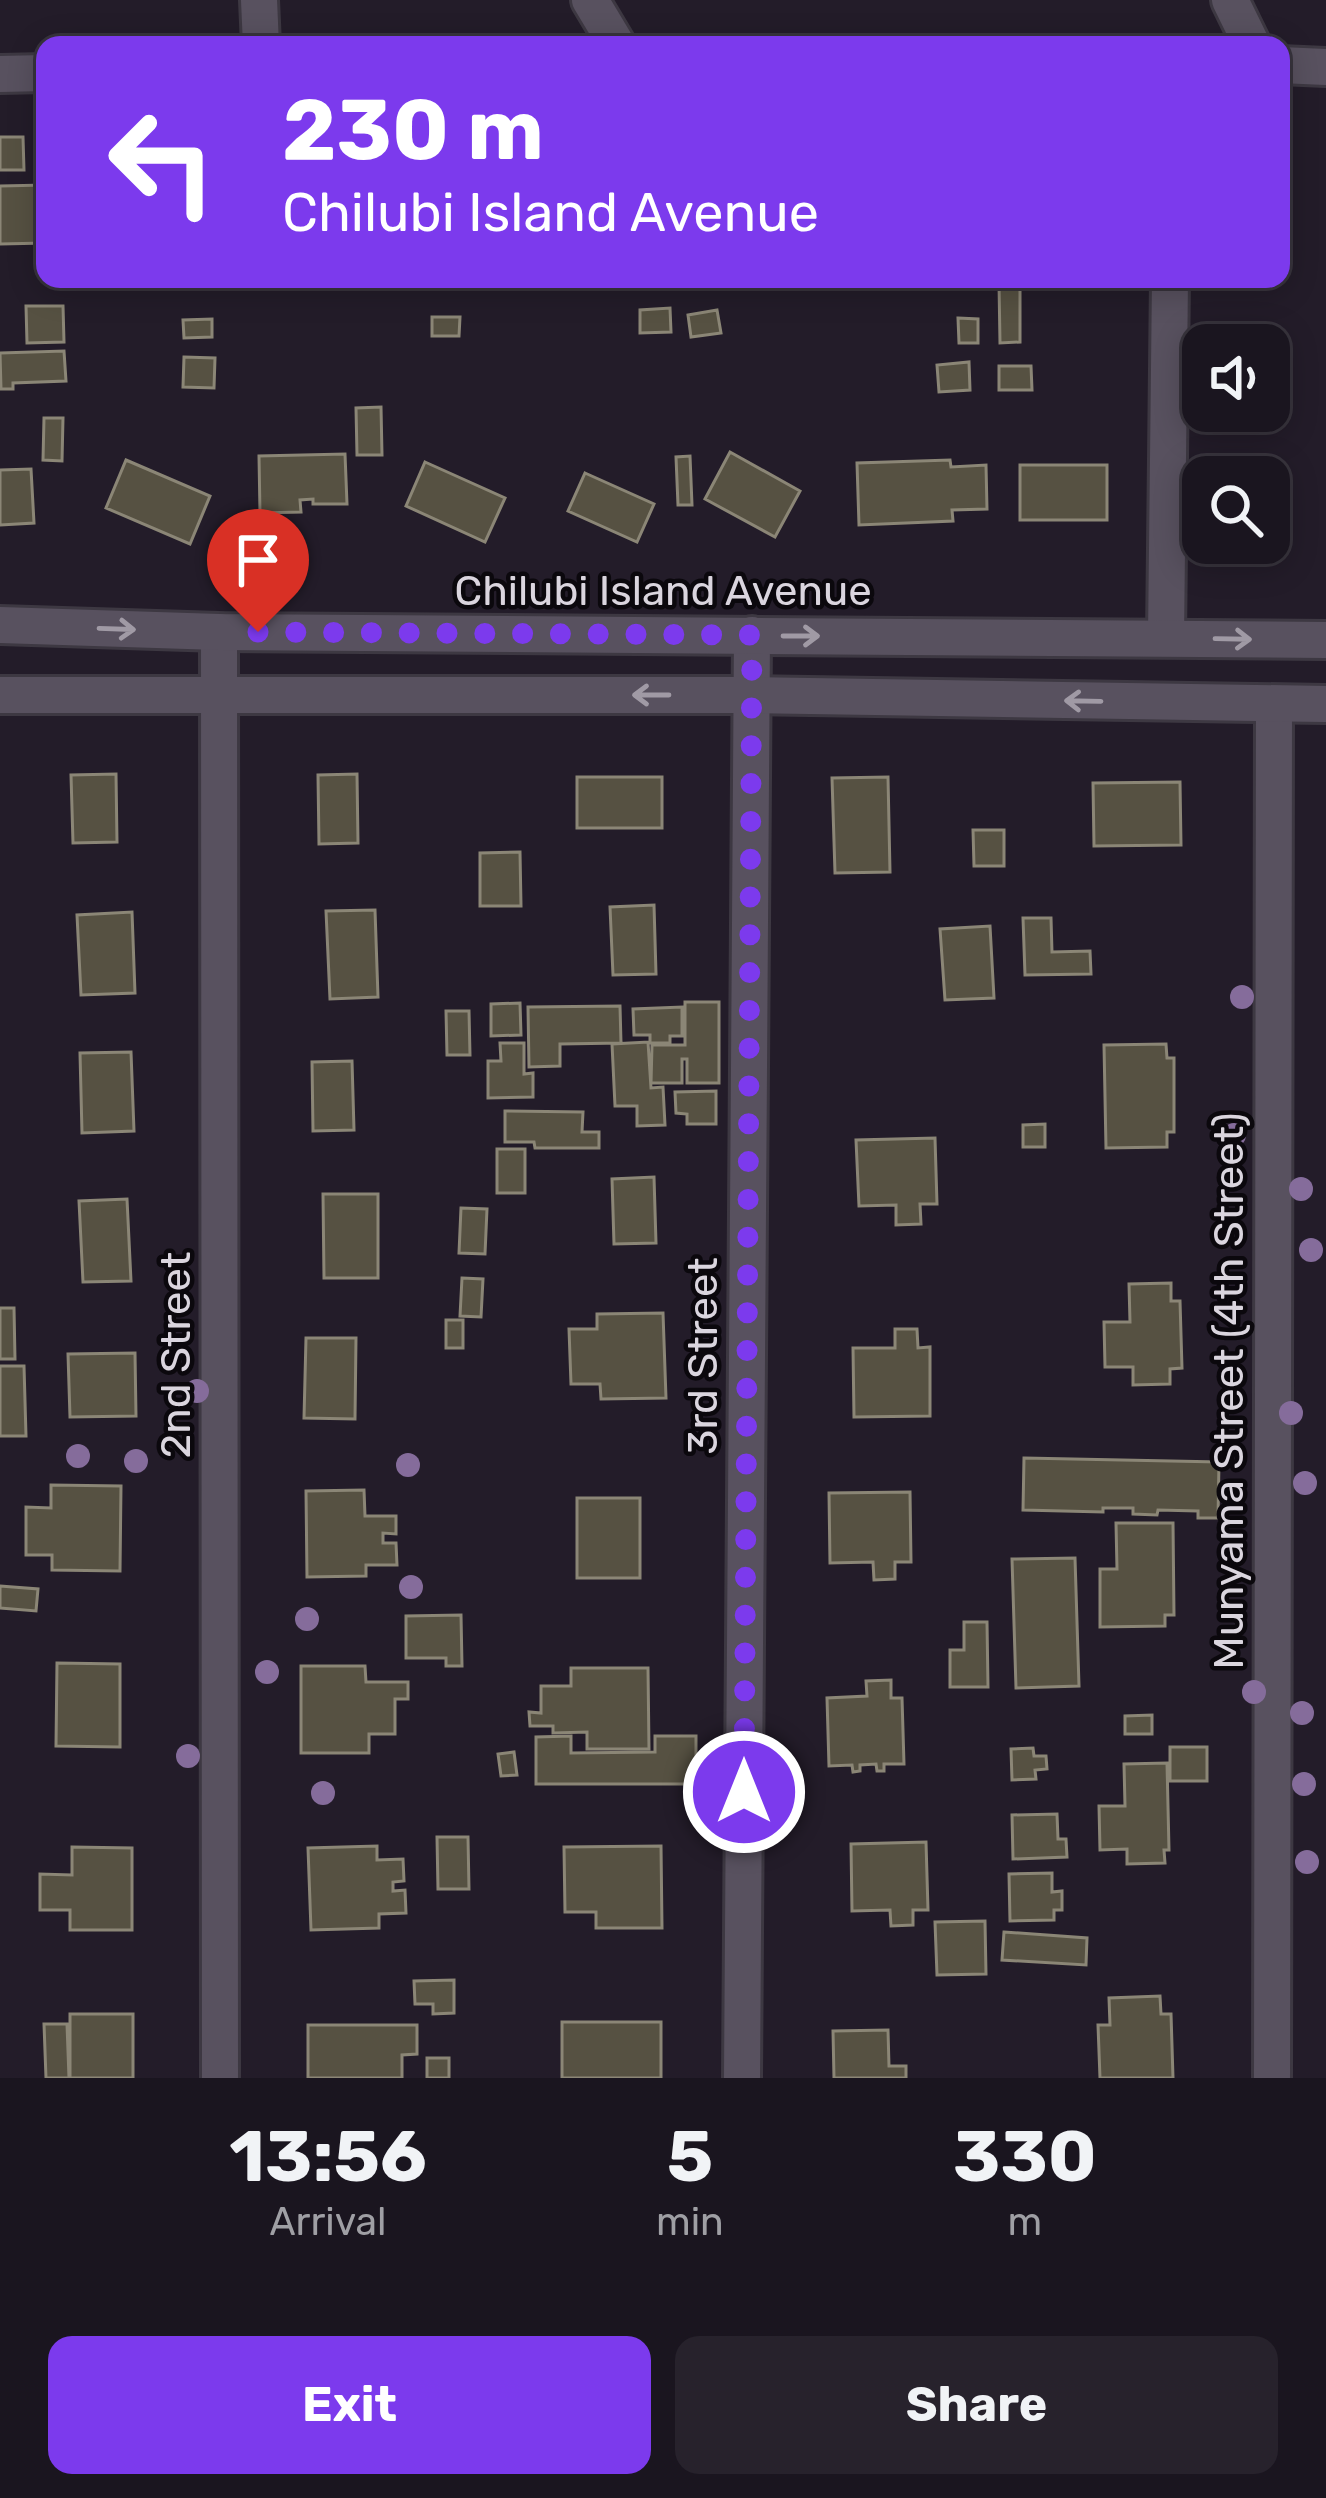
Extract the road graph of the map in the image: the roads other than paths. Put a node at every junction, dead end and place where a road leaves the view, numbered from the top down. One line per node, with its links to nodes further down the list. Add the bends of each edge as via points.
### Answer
1 (259, 0): 4 (street)
2 (590, 0): 5 (street)
3 (1230, 0): 6 (street)
4 (261, 36)
5 (612, 36)
6 (1248, 36)
7 (1290, 65): 8 (street)
8 (1326, 67)
9 (36, 73): 10 (street)
10 (0, 74)
11 (1170, 288): 15 (street)
12 (0, 625): 13 (street, Chilubi Island Avenue, one-way to 13)
13 (219, 632): 14 (street, Chilubi Island Avenue); 19 (street, 2nd Street)
14 (752, 635): 15 (street, Chilubi Island Avenue, one-way to 15); 17 (street, 3rd Street)
15 (1166, 638): 16 (street, Chilubi Island Avenue, one-way to 16)
16 (1326, 640)
17 (751, 694): 19 (street, one-way to 19); 20 (street, one-way to 17); 23 (street, 3rd Street)
18 (0, 695): 19 (street)
19 (219, 696): 22 (street, 2nd Street)
20 (1274, 704): 21 (street); 24 (street, Munyama Street (4th Street))
21 (1326, 704)
22 (220, 2078)
23 (742, 2078)
24 (1272, 2078)

